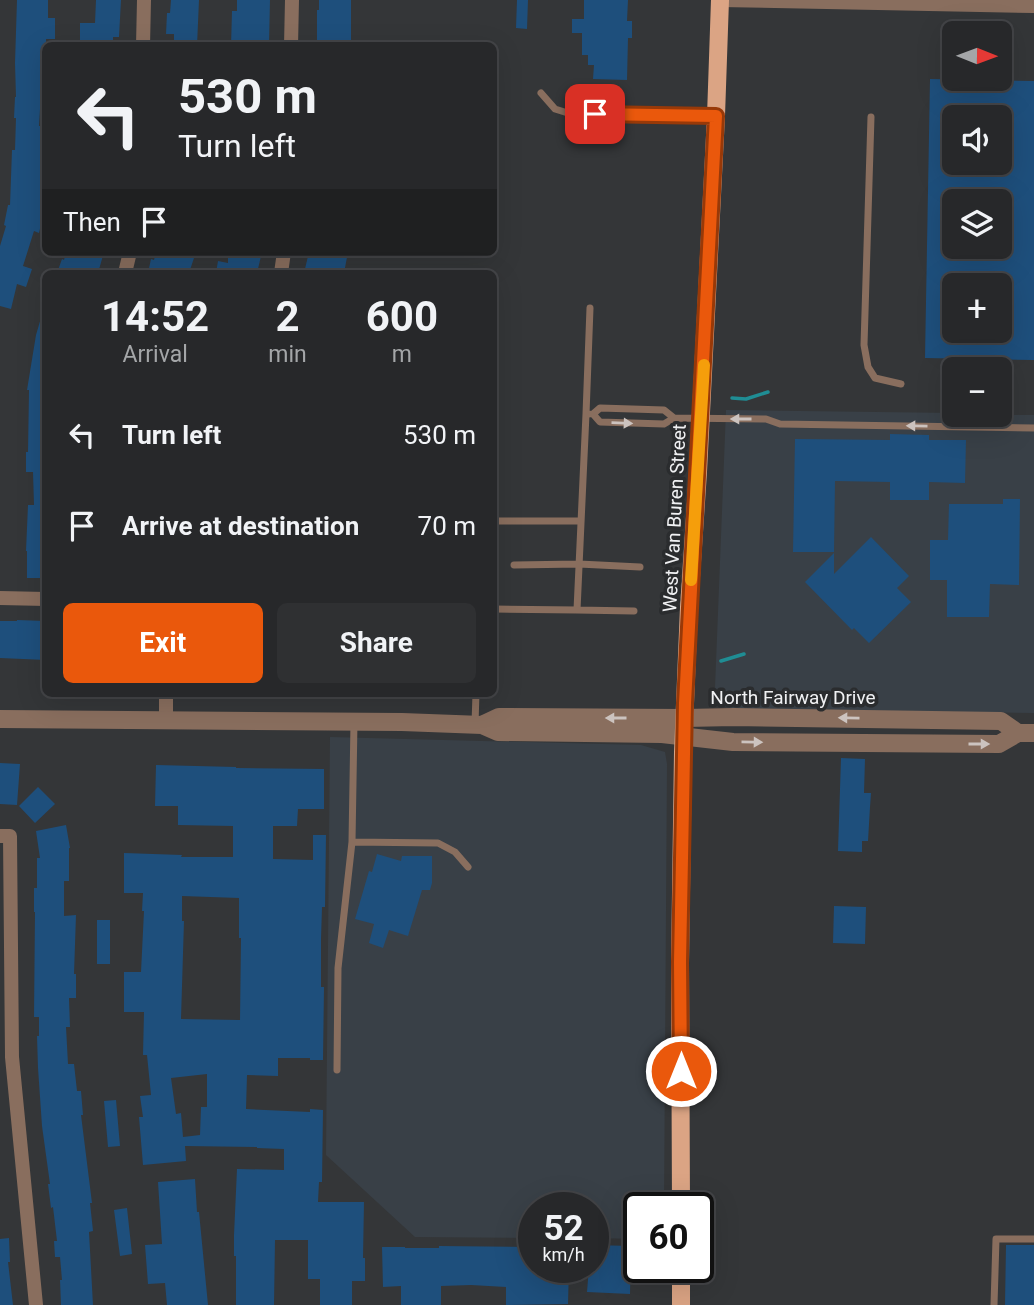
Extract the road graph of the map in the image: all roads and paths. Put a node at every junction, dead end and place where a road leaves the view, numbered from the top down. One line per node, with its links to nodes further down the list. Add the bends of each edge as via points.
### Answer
1 (145, 0): 6 (street)
2 (292, 0): 7 (street)
3 (720, 0): 4 (street); 9 (main road, West Van Buren Street)
4 (886, 1): 5 (street)
5 (1034, 6)
6 (143, 42)
7 (291, 42)
8 (541, 93): 9 (lane, via 555,109 570,114)
9 (716, 116): 15 (main road, West Van Buren Street)
10 (871, 117): 12 (lane, via 864,345 875,378)
11 (590, 308): 13 (lane)
12 (901, 384)
13 (589, 414): 14 (lane, one-way to 14, via 600,422 664,424); 14 (lane, via 600,408 664,410); 18 (lane)
14 (674, 418): 15 (lane)
15 (701, 418): 16 (lane, one-way to 15, via 779,424 766,419); 29 (main road, West Van Buren Street)
16 (1034, 428)
17 (497, 521): 18 (lane)
18 (581, 522): 19 (lane)
19 (579, 564): 20 (lane); 21 (lane); 25 (lane)
20 (514, 565)
21 (640, 566)
22 (0, 598): 23 (street)
23 (42, 598)
24 (497, 609): 25 (lane)
25 (577, 610): 26 (lane)
26 (635, 611)
27 (166, 697): 32 (street)
28 (476, 697): 34 (lane)
29 (685, 718): 31 (street, North Fairway Drive, one-way to 29); 34 (street, North Fairway Drive, one-way to 34, via 499,717); 36 (main road, West Van Buren Street)
30 (0, 719): 32 (street, North Fairway Drive)
31 (942, 720): 35 (street, North Fairway Drive, via 1001,722); 37 (street, via 925,732 852,732)
32 (166, 721): 33 (street, North Fairway Drive)
33 (354, 722): 34 (street, North Fairway Drive); 39 (lane)
34 (479, 725): 36 (street, North Fairway Drive, via 498,732)
35 (1026, 733): 37 (street, North Fairway Drive, one-way to 35, via 999,744)
36 (684, 737): 37 (street, North Fairway Drive, one-way to 37); 42 (main road, West Van Buren Street)
37 (834, 743)
38 (5, 836): 45 (street, via 12,1057)
39 (352, 842): 40 (lane, via 439,843); 41 (lane, via 338,968)
40 (468, 867)
41 (337, 1070)
42 (681, 1192)
43 (1034, 1239): 47 (lane, via 996,1239)
44 (681, 1283): 46 (main road)
45 (36, 1305)
46 (681, 1305)
47 (994, 1305)

